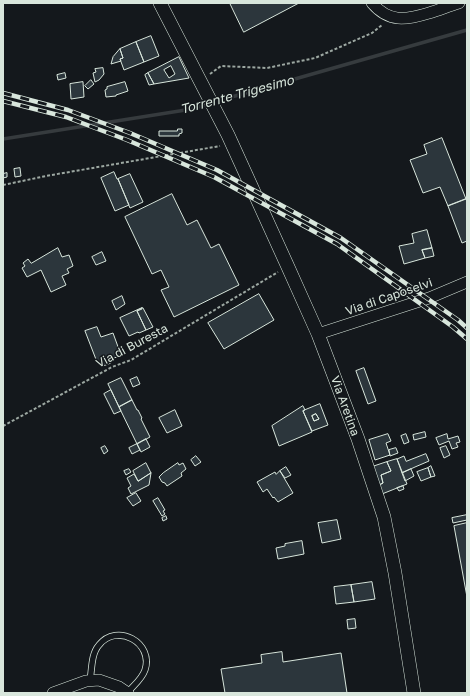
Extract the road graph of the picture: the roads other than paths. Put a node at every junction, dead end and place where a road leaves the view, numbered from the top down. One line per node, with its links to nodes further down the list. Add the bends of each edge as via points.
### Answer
1 (160, 3): 5 (street, Via Aretina, via 230,139)
2 (372, 3): 3 (street, via 384,14 402,19 414,18)
3 (459, 3)
4 (467, 282): 5 (street, Via di Caposelvi, via 429,298)
5 (318, 334): 9 (street, Via Aretina, via 384,516)
6 (90, 681): 7 (street); 8 (street, via 99,680); 8 (lane, via 93,658 99,645 116,635 130,637 141,646 146,666)
7 (53, 693)
8 (128, 693)
9 (414, 693)

